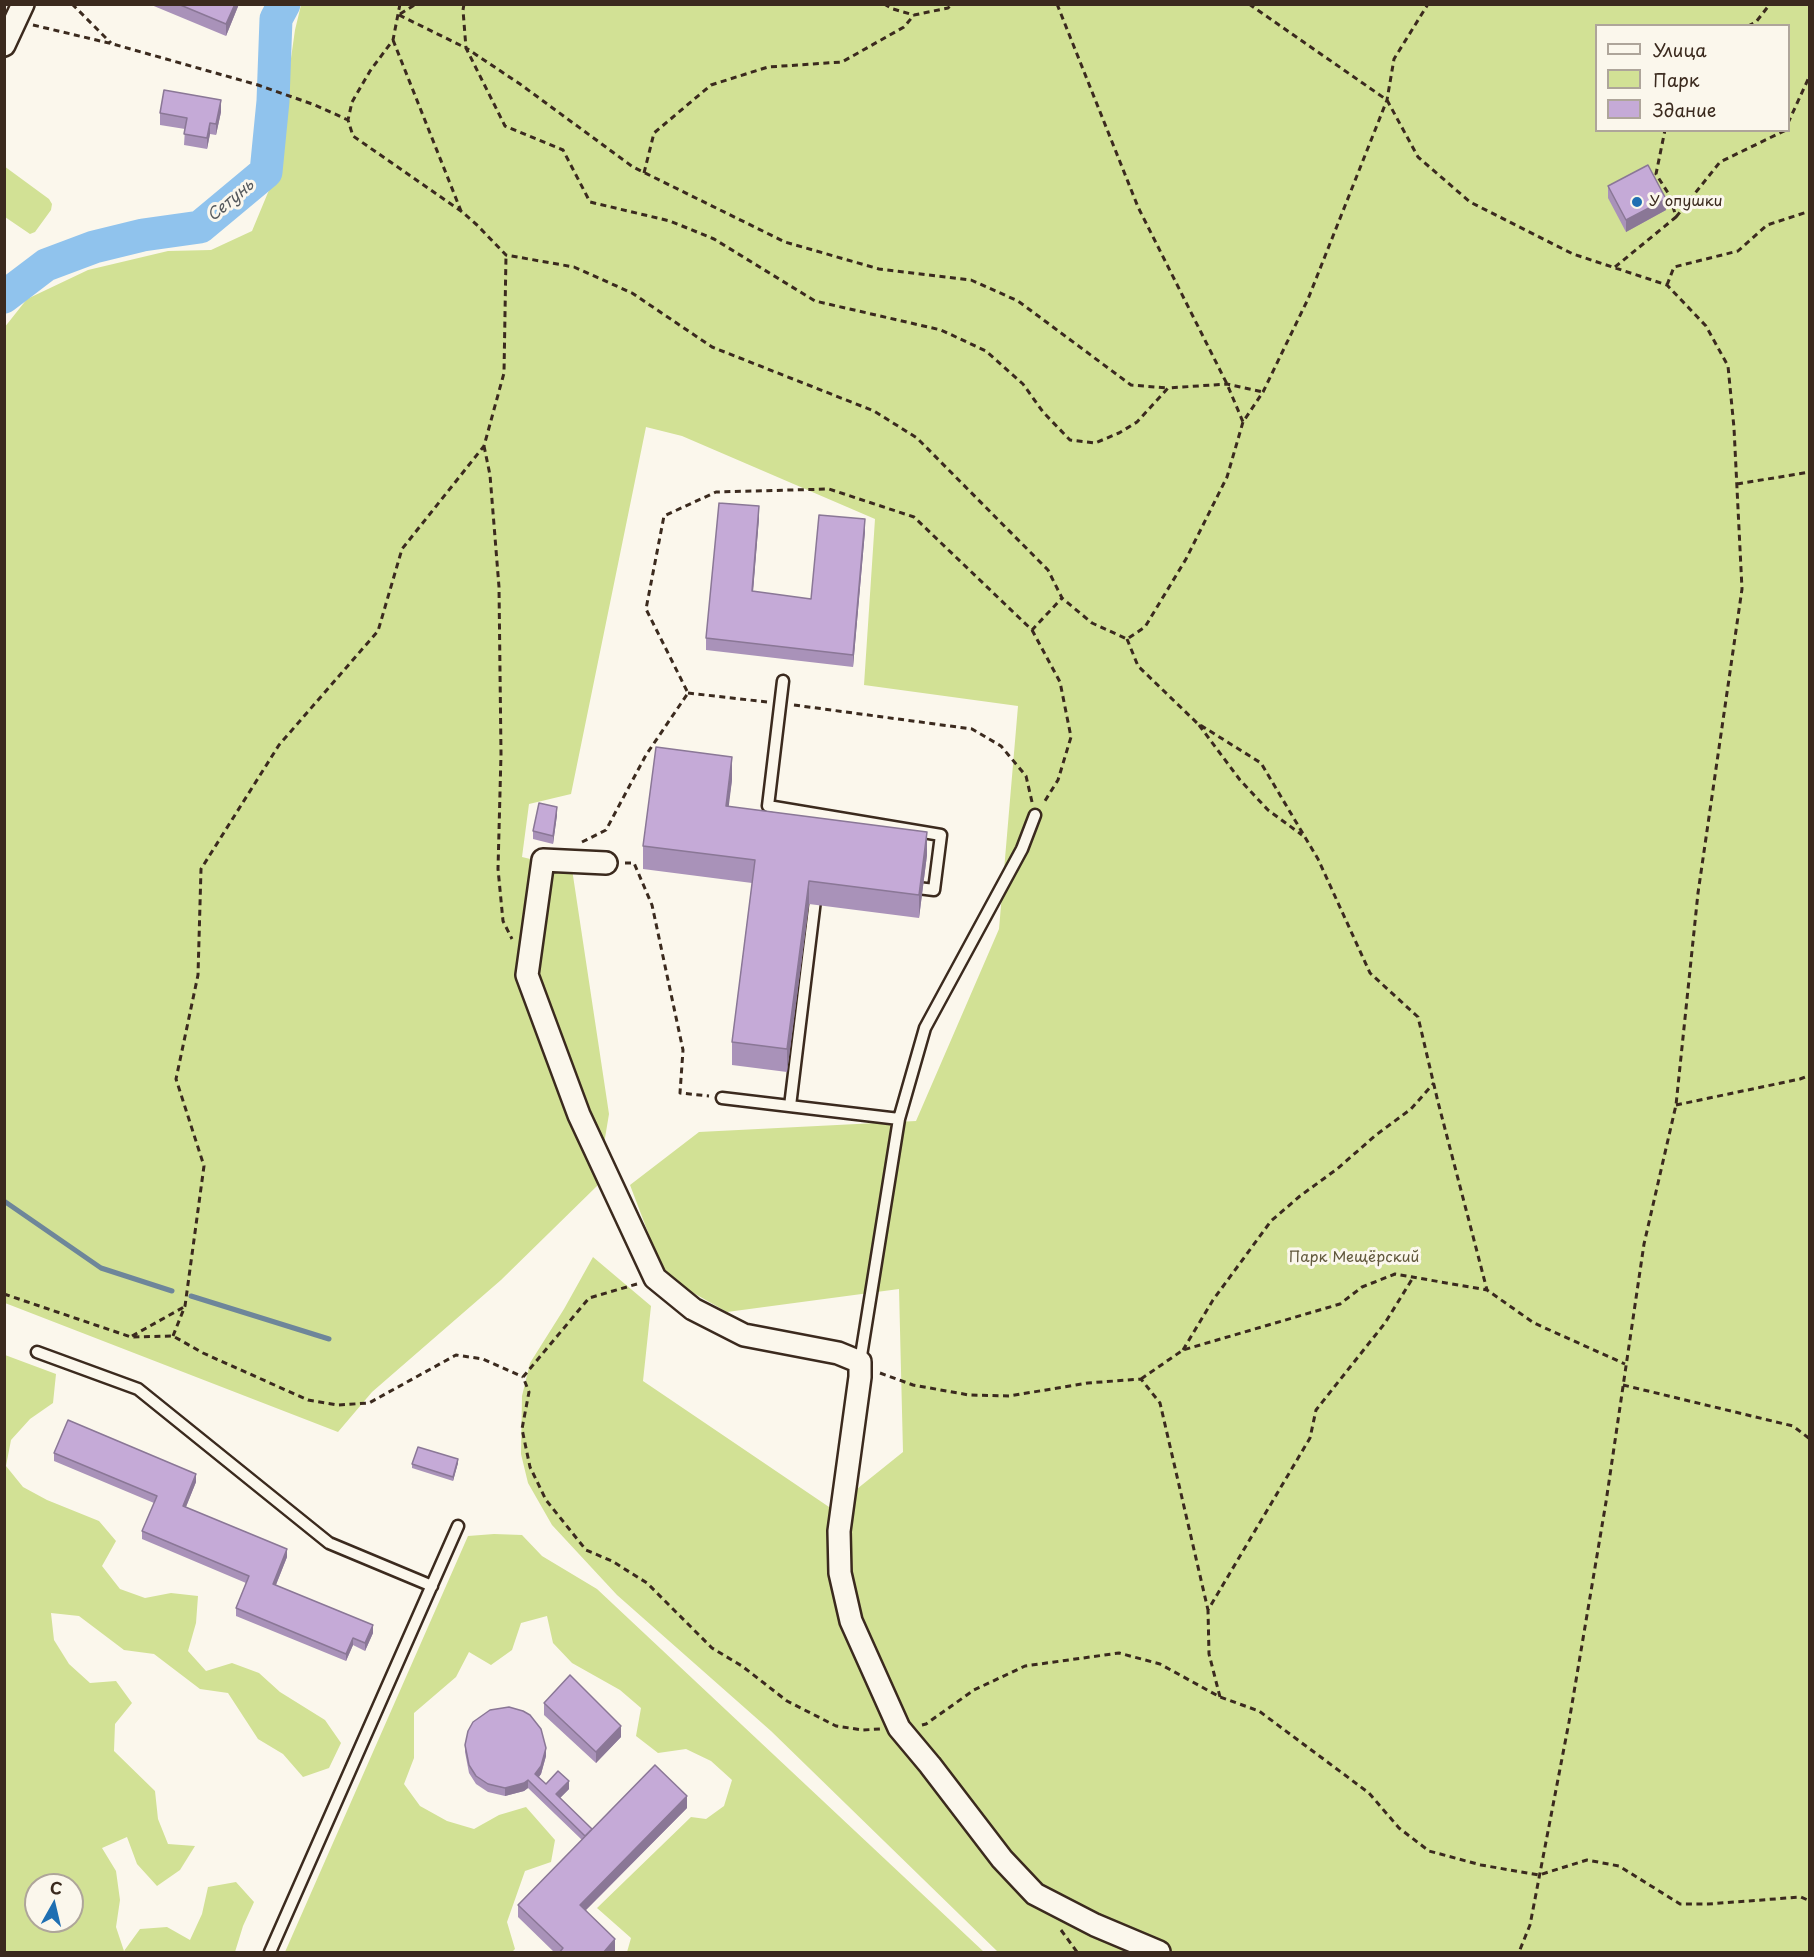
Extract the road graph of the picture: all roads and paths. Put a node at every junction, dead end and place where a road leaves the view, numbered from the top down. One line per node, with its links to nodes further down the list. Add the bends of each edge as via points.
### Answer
1 (72, 4): 16 (path)
2 (400, 4): 12 (path)
3 (416, 4): 12 (path)
4 (464, 4): 18 (path)
5 (885, 4): 13 (path)
6 (952, 4): 13 (path)
7 (1057, 4): 32 (path, via 1138,207)
8 (1249, 4): 20 (path)
9 (1428, 4): 20 (path, via 1394,59)
10 (1770, 4): 14 (path)
11 (20, 13): 16 (path); 17 (street)
12 (399, 15): 15 (path); 18 (path)
13 (915, 15): 25 (path, via 903,27 842,62 768,67 711,85 654,134)
14 (1752, 24)
15 (393, 40): 22 (path, via 352,102); 26 (path)
16 (113, 44): 22 (path, via 291,96)
17 (4, 45)
18 (466, 48): 25 (path); 33 (path, via 505,126 563,150 590,202 670,221 714,239 815,301 941,330 986,351 1023,384 1070,440 1095,443 1119,433 1137,422)
19 (1809, 75): 21 (path)
20 (1387, 100): 30 (path, via 1418,157 1470,202 1573,254); 34 (path, via 1308,300)
21 (1790, 118)
22 (348, 120): 26 (path, via 352,136)
23 (1665, 132): 28 (path, via 1656,174 1670,196)
24 (1782, 132): 28 (path, via 1720,162)
25 (644, 173): 33 (path, via 785,242 879,269 971,280 1018,301 1131,385)
26 (461, 211): 29 (path)
27 (1809, 211): 31 (path, via 1767,225 1738,251 1674,267)
28 (1676, 218): 30 (path)
29 (506, 255): 36 (path, via 504,373); 39 (path, via 574,267 633,293 712,346 874,411 917,438 982,502 1048,570)
30 (1615, 267): 31 (path)
31 (1667, 285): 38 (path, via 1706,326 1728,366)
32 (1227, 384): 33 (path); 34 (path); 35 (path)
33 (1168, 388)
34 (1263, 392): 35 (path)
35 (1243, 422): 41 (path, via 1227,477 1186,559 1144,627)
36 (484, 446): 53 (path, via 499,587 498,869 503,921); 64 (path, via 402,549 378,631 279,745 201,869 198,975 176,1079 204,1166)
37 (1809, 472): 38 (path)
38 (1737, 484): 57 (path, via 1742,589 1698,893)
39 (1062, 598): 40 (path); 41 (path, via 1092,623)
40 (1032, 630): 43 (path, via 914,517 829,489 716,492 663,516 646,609); 46 (path, via 1060,682 1071,737 1058,780)
41 (1126, 639): 45 (path, via 1138,666)
42 (783, 681): 44 (lane)
43 (688, 693): 44 (path); 48 (path, via 646,755 606,830)
44 (780, 703): 46 (path, via 972,729 1001,746 1026,776); 52 (lane, via 768,806 941,835 934,890)
45 (1197, 723): 47 (path, via 1268,810); 47 (path, via 1260,763)
46 (1035, 815): 59 (lane, via 1022,849 925,1028)
47 (1304, 836): 55 (path, via 1370,973 1418,1017)
48 (575, 845)
49 (606, 863): 61 (street, via 543,860 527,975 579,1116)
50 (634, 863): 56 (path, via 652,905 683,1050 680,1093)
51 (818, 876): 58 (lane)
52 (899, 885)
53 (513, 942)
54 (1809, 1074): 57 (path)
55 (1434, 1083): 62 (path); 67 (path, via 1411,1109 1271,1221 1213,1300)
56 (722, 1098): 58 (lane)
57 (1676, 1105): 70 (path, via 1644,1244)
58 (790, 1106): 59 (lane)
59 (899, 1119): 69 (lane)
60 (1414, 1276): 62 (path); 67 (path, via 1395,1274 1362,1287 1340,1304); 77 (path, via 1385,1323 1316,1410 1310,1438)
61 (655, 1278): 69 (street, via 693,1309 744,1335 838,1353); 71 (path, via 589,1298)
62 (1487, 1290): 70 (path, via 1534,1323)
63 (4, 1294): 66 (path)
64 (185, 1306): 65 (path); 66 (path)
65 (173, 1336): 66 (path); 71 (path, via 308,1400 338,1406 369,1403 456,1355 483,1359)
66 (131, 1337)
67 (1183, 1350): 72 (path)
68 (37, 1352): 76 (lane, via 138,1389 329,1544)
69 (860, 1362): 72 (path, via 913,1385 969,1395 1009,1396); 79 (street, via 839,1531 840,1573 851,1621)
70 (1626, 1365): 73 (path)
71 (523, 1377): 79 (path, via 530,1392 522,1430 530,1467 546,1500 585,1550 647,1583 712,1648 787,1701 836,1726 863,1730)
72 (1141, 1379): 77 (path, via 1160,1403)
73 (1623, 1386): 74 (path, via 1793,1426); 80 (path, via 1569,1722)
74 (1809, 1439)
75 (458, 1526): 76 (lane)
76 (432, 1586): 82 (lane)
77 (1208, 1610): 78 (path, via 1209,1654)
78 (1220, 1697): 79 (path, via 1160,1664 1119,1653 1026,1666 974,1690 926,1724); 80 (path, via 1259,1711 1369,1793 1399,1828 1429,1851)
79 (899, 1728): 83 (street, via 1002,1859 1035,1894)
80 (1539, 1875): 81 (path, via 1587,1860 1619,1866 1680,1904 1801,1897); 84 (path, via 1530,1925)
81 (1809, 1901)
82 (270, 1953)
83 (1159, 1953)
84 (1519, 1953)

